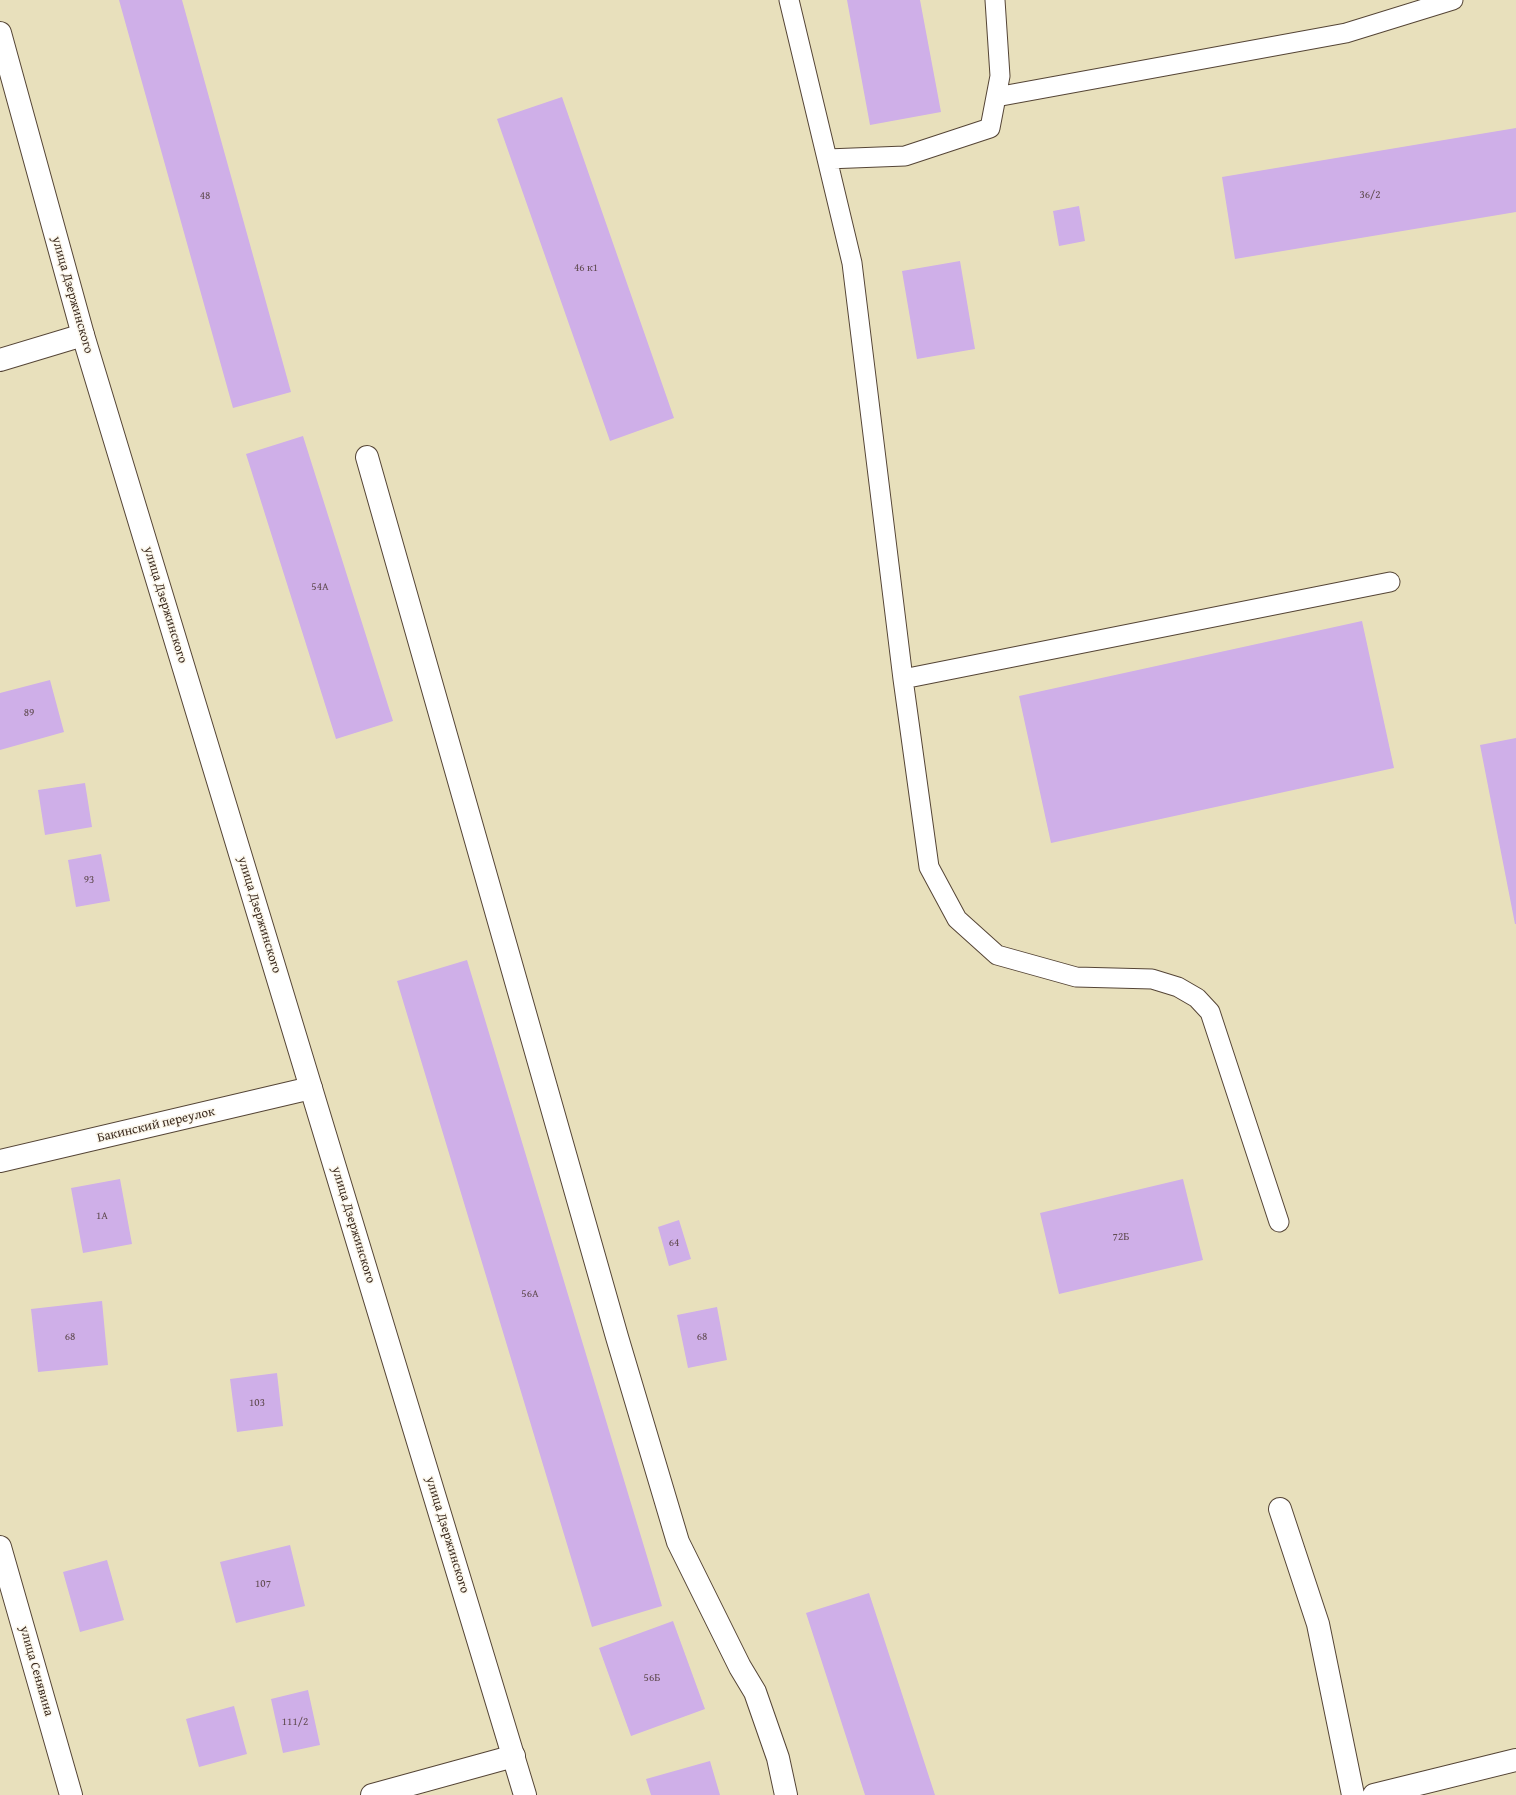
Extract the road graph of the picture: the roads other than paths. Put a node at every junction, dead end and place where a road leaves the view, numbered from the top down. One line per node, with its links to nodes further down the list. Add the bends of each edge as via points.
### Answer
1 (789, 0): 6 (lane)
2 (995, 0): 5 (lane, via 1000,76)
3 (1453, 0): 5 (lane, via 1346,33)
4 (0, 33): 7 (street, улица Дзержинского)
5 (996, 97): 6 (lane, via 990,128 905,156)
6 (827, 159): 11 (lane, via 852,263)
7 (83, 336): 8 (street); 12 (street, улица Дзержинского)
8 (0, 360)
9 (367, 457): 22 (street, via 610,1314 678,1542 755,1692 778,1758)
10 (1390, 582): 11 (lane)
11 (903, 679): 14 (lane, via 929,867 957,919 997,955 1076,977 1152,980 1178,987 1197,998 1210,1012)
12 (311, 1088): 13 (street, Бакинский переулок); 17 (street, улица Дзержинского)
13 (0, 1161)
14 (1279, 1222)
15 (1280, 1509): 23 (street, via 1318,1624)
16 (0, 1547): 19 (street, улица Сенявина)
17 (514, 1756): 20 (street); 21 (street, улица Дзержинского)
18 (1516, 1760): 24 (street)
19 (71, 1795)
20 (372, 1795)
21 (525, 1795)
22 (786, 1795)
23 (1353, 1795)
24 (1374, 1795)

